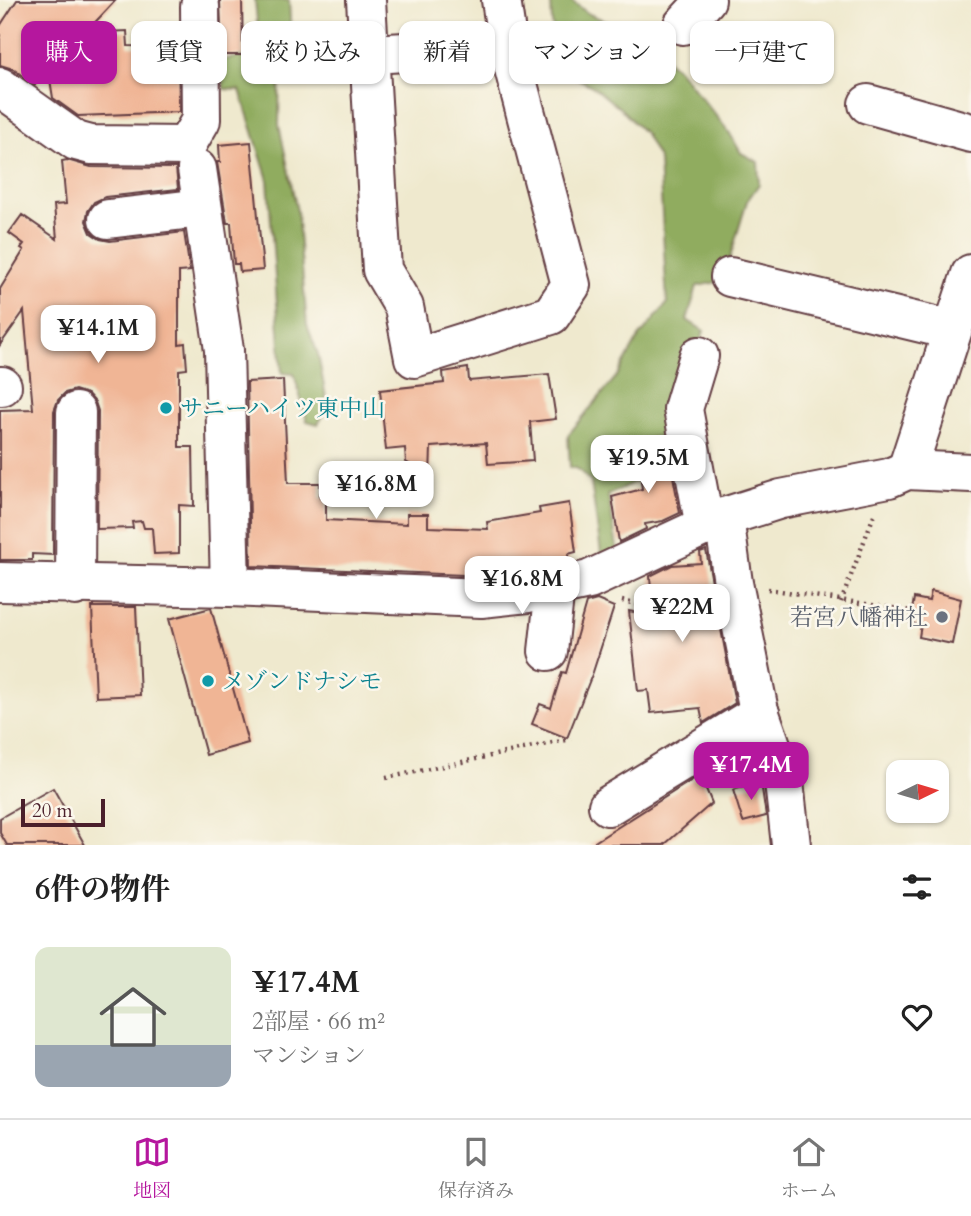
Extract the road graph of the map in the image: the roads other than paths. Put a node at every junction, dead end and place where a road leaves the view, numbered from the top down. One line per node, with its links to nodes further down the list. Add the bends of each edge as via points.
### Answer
1 (366, 0): 4 (street)
2 (501, 0): 5 (street)
3 (200, 6): 8 (street, via 201,120 186,146 76,141)
4 (368, 21)
5 (508, 46): 6 (street); 7 (street, via 571,285 551,315 414,358 404,307 382,270)
6 (385, 53)
7 (373, 84)
8 (0, 87)
9 (868, 104): 10 (street)
10 (971, 133)
11 (197, 169): 12 (street)
12 (202, 208): 13 (street); 25 (street, via 224,350)
13 (108, 219)
14 (971, 274): 16 (street)
15 (730, 277): 16 (street)
16 (951, 330): 20 (street)
17 (699, 356): 21 (street, via 683,409)
18 (76, 412): 24 (street)
19 (971, 473): 20 (street)
20 (898, 474): 21 (street, via 781,499)
21 (714, 522): 23 (street); 27 (street, via 733,583)
22 (0, 582): 24 (street)
23 (572, 584): 25 (street, via 481,598); 26 (street)
24 (75, 586): 25 (street)
25 (230, 587)
26 (548, 651)
27 (760, 713): 28 (street); 29 (street, via 784,782)
28 (608, 806)
29 (791, 845)

